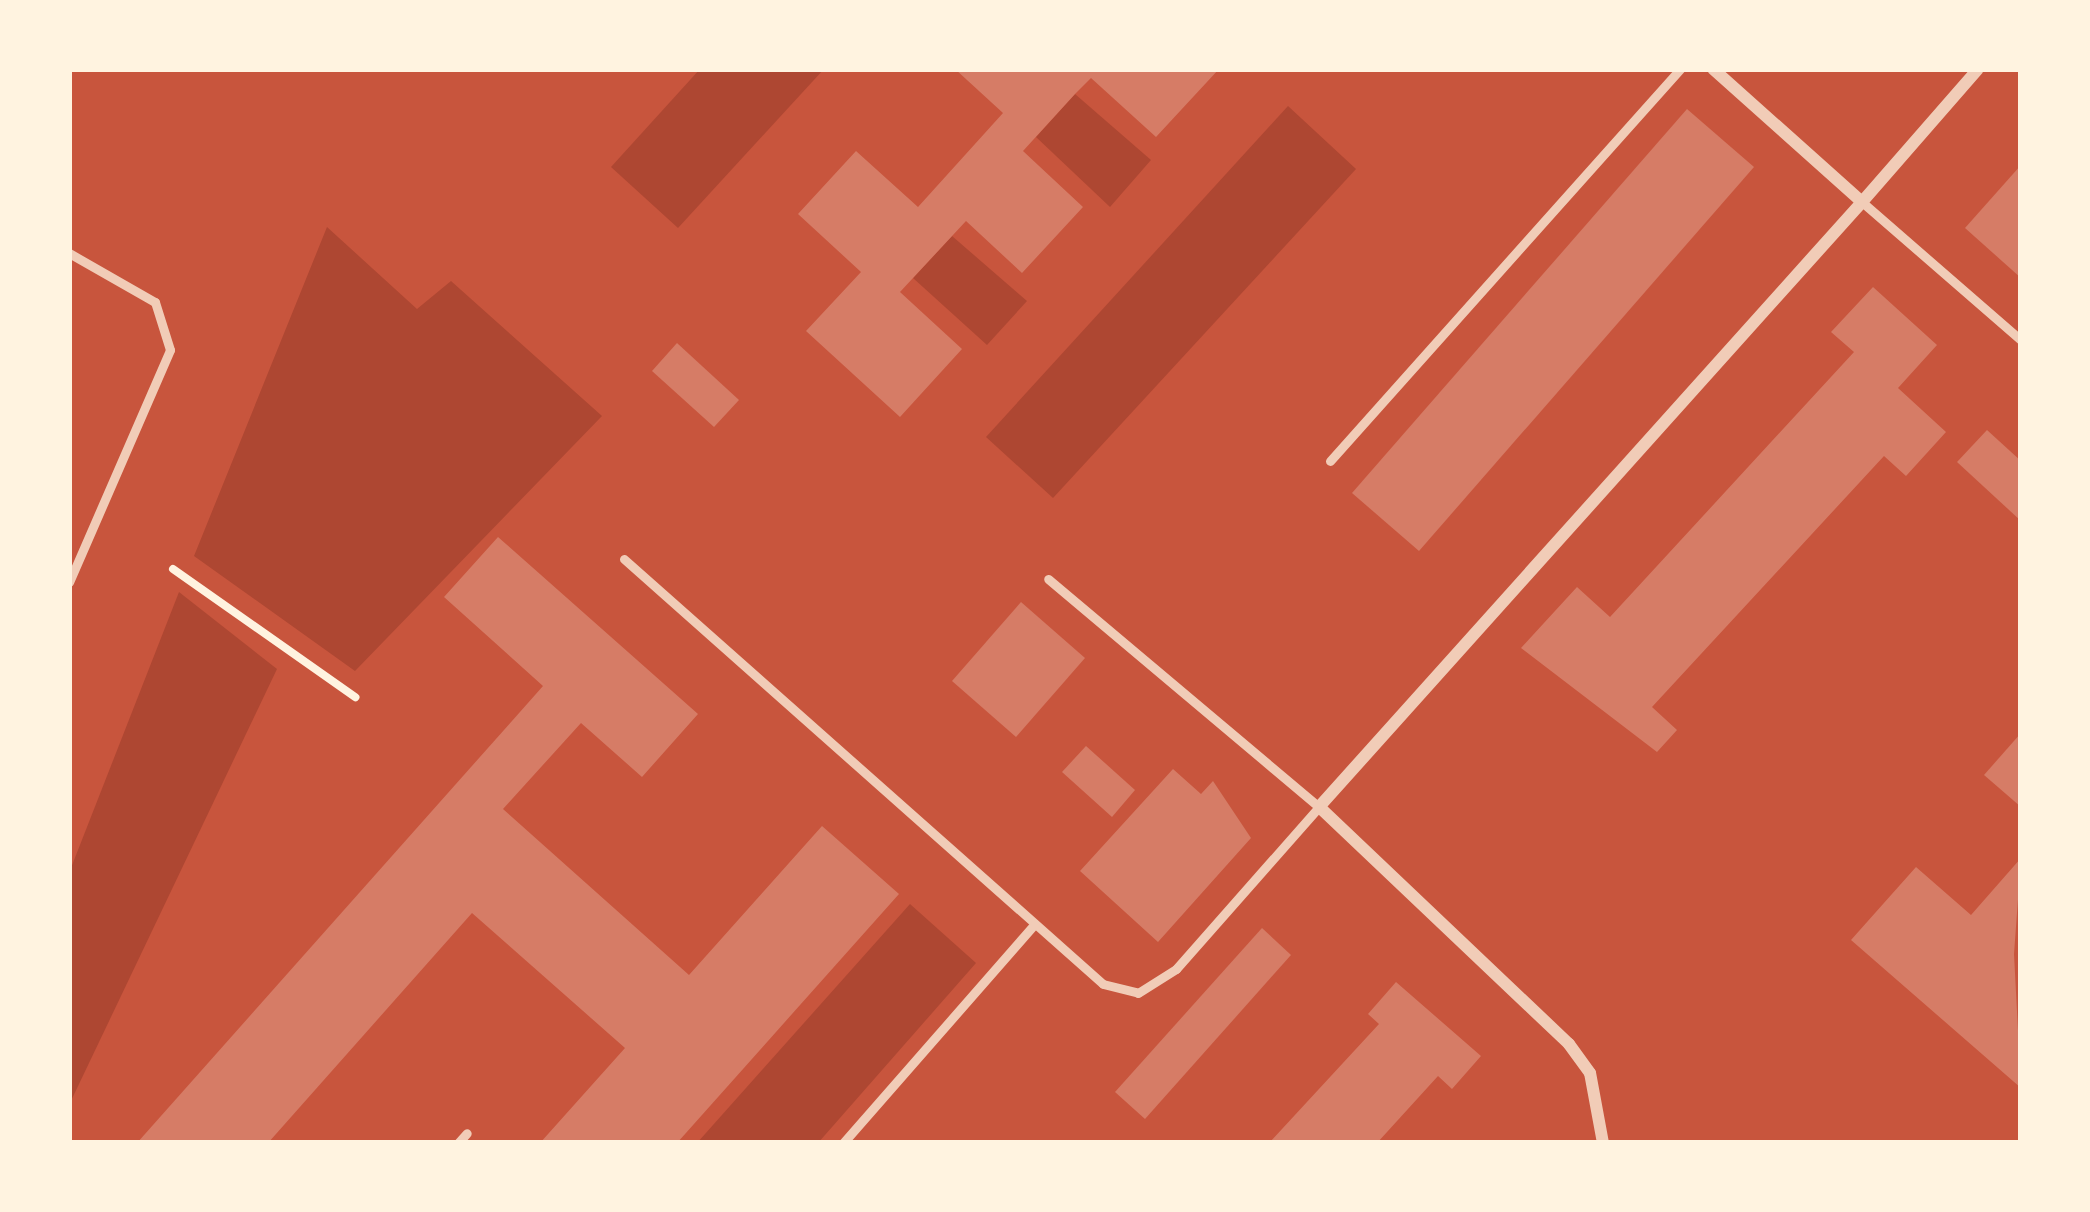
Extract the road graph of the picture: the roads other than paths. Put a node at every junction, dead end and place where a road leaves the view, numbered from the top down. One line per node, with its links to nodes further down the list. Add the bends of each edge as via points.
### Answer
1 (1680, 69): 7 (lane)
2 (1713, 69): 4 (street)
3 (1978, 69): 4 (street)
4 (1862, 202): 6 (lane); 11 (street)
5 (69, 254): 10 (lane, via 155,302 170,350)
6 (2021, 340)
7 (1330, 461)
8 (624, 559): 12 (lane)
9 (1048, 579): 11 (lane)
10 (69, 582)
11 (1319, 807): 12 (lane, via 1176,969 1138,993 1103,984); 16 (street, via 1569,1044 1590,1073)
12 (1035, 924): 15 (lane)
13 (467, 1133): 14 (lane)
14 (458, 1143)
15 (843, 1143)
16 (1603, 1143)

